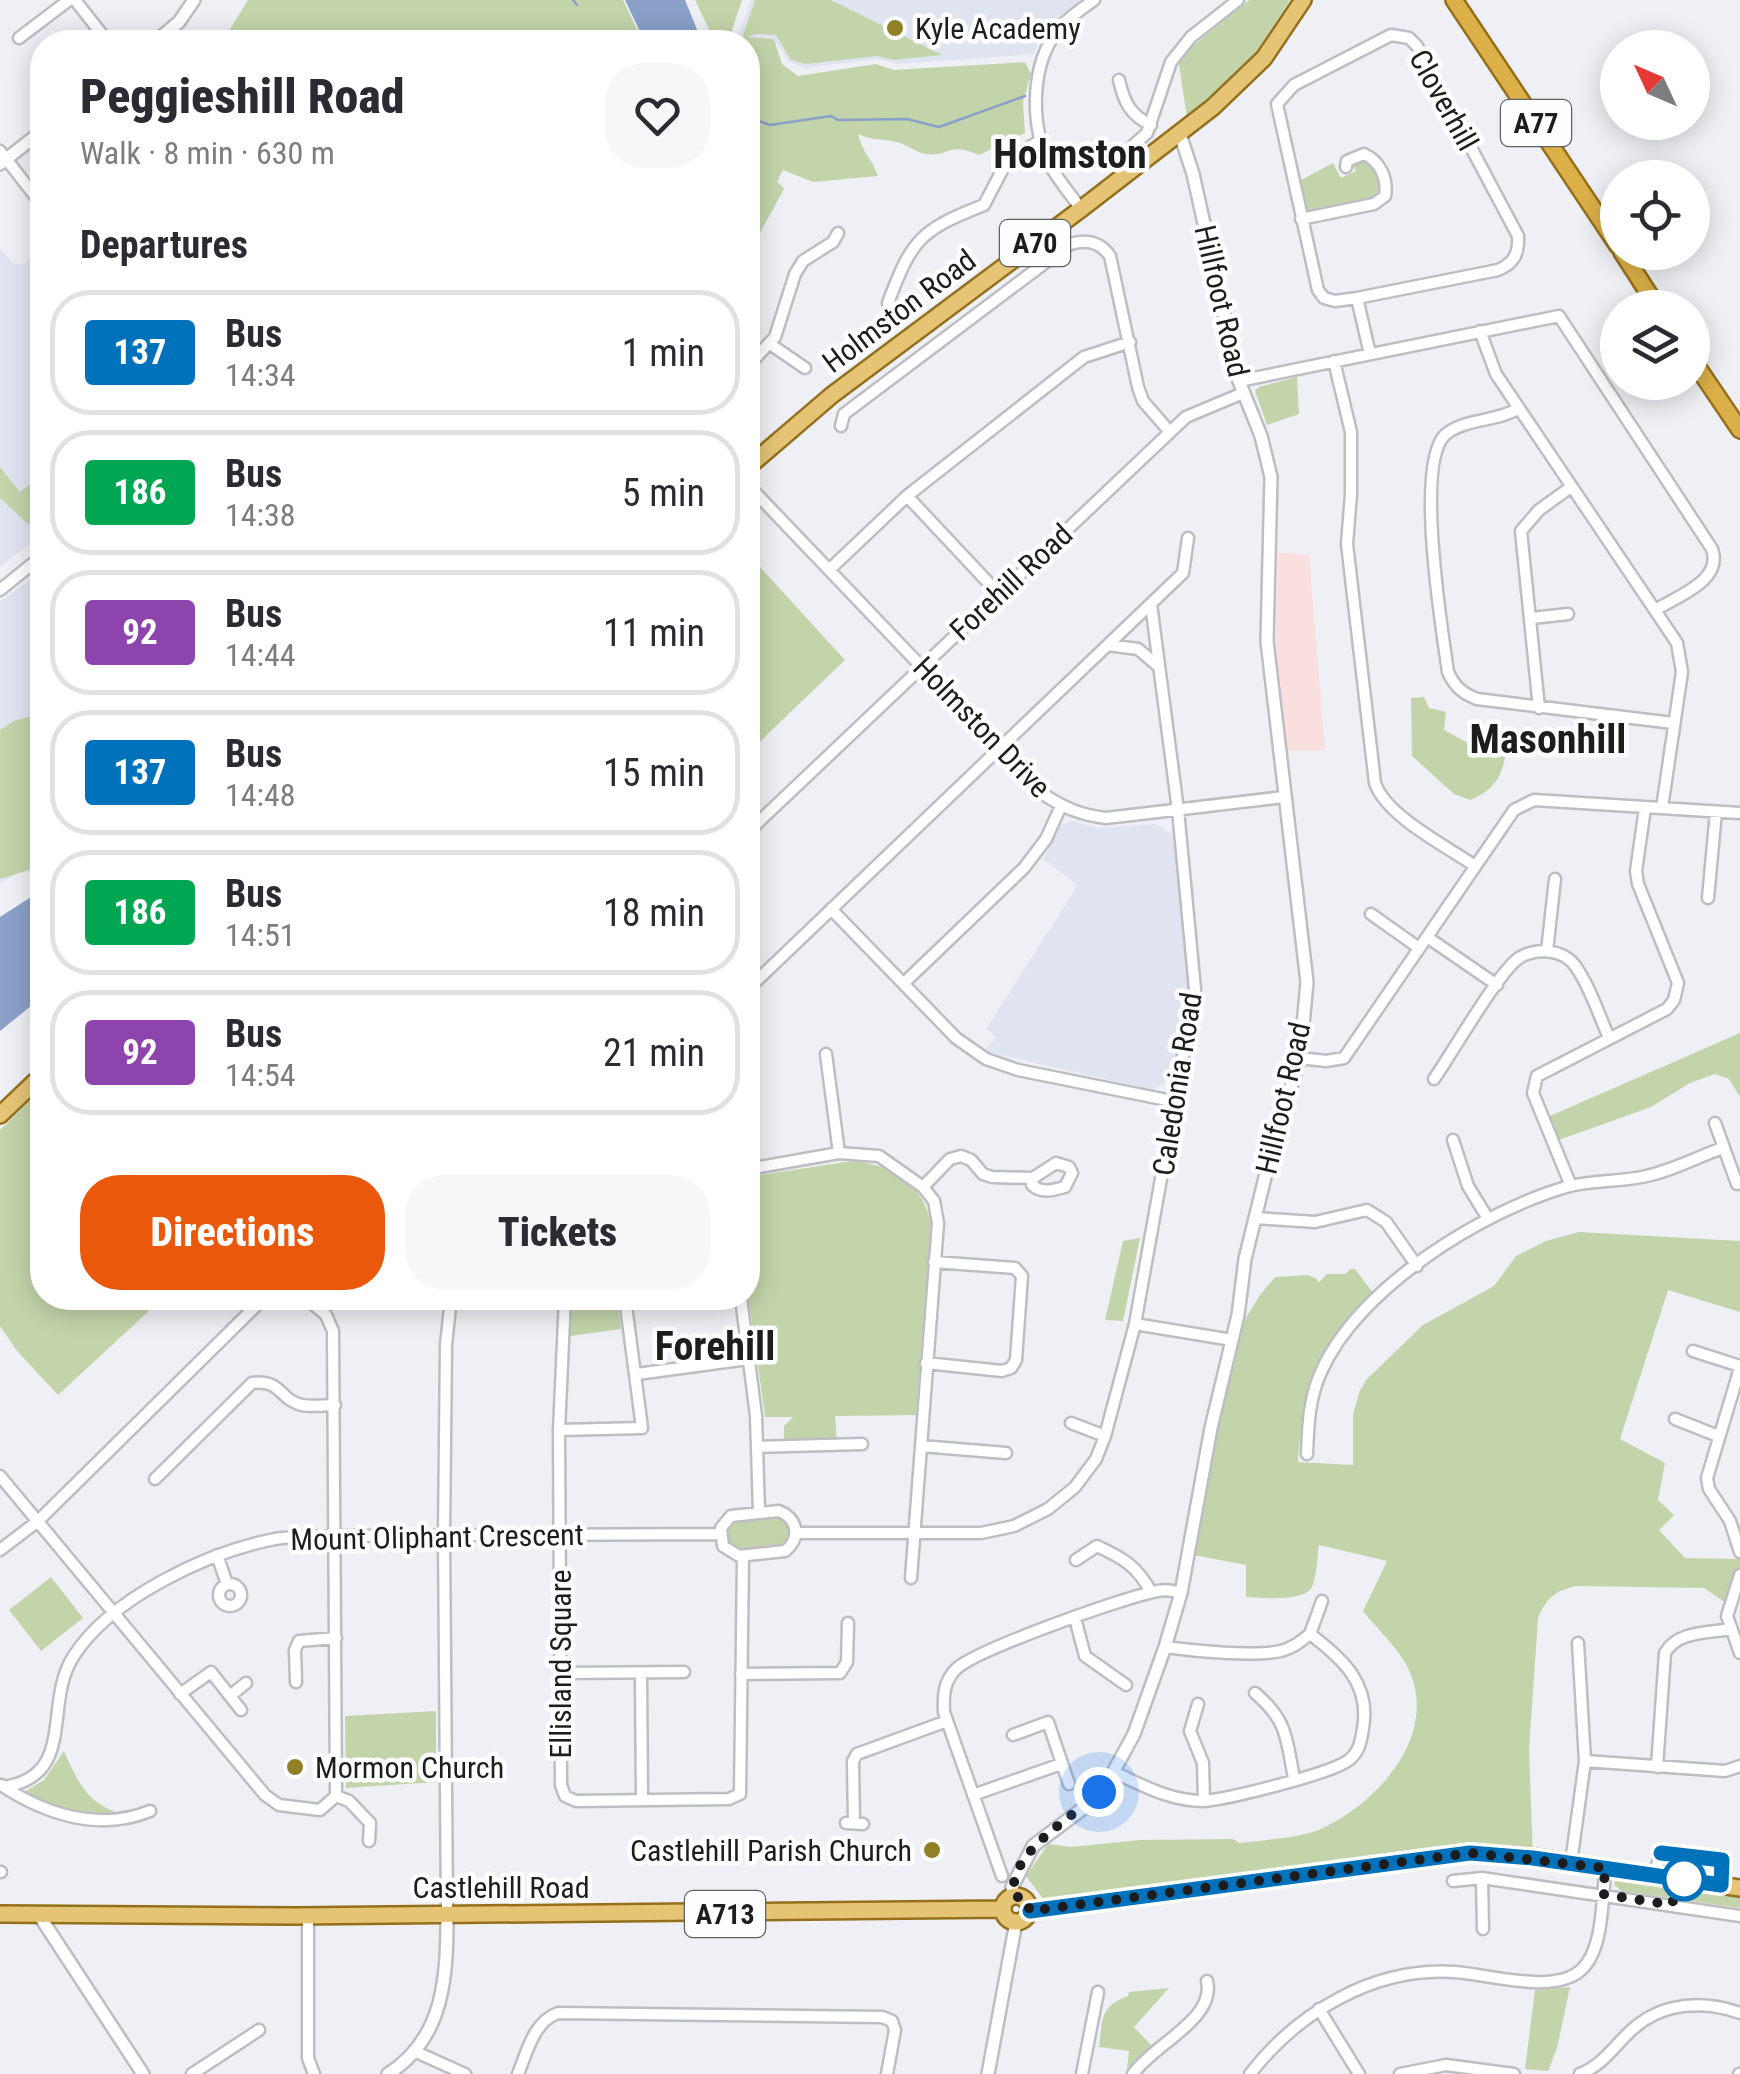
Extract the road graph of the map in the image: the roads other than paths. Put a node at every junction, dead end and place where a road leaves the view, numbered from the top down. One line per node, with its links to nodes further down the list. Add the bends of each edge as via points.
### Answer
1 (72, 0): 7 (street); 9 (street)
2 (194, 0): 8 (street)
3 (1094, 0): 14 (street, via 1058,30 1048,48 1036,94)
4 (1238, 0): 11 (street, via 1191,36 1171,62)
5 (1303, 0): 12 (main road, Holmston Road / A70, via 1244,80)
6 (1454, 0): 21 (highway, A77)
7 (98, 30)
8 (169, 30)
9 (18, 38)
10 (1119, 80): 11 (street, via 1124,102)
11 (1151, 125): 16 (street)
12 (1180, 134): 19 (main road, Holmston Road / A70); 35 (street, Hillfoot Road)
13 (30, 139): 15 (street)
14 (1041, 140): 19 (street, via 1051,167); 24 (street, via 1007,161 984,205 926,233)
15 (2, 158): 18 (street)
16 (1118, 160)
17 (1346, 166): 20 (street, via 1354,157 1370,156 1387,185 1385,196)
18 (30, 191)
19 (1082, 210): 25 (main road, Holmston Road / A70)
20 (1301, 219): 23 (street, Cloverhill, via 1324,298); 23 (street, Cloverhill, via 1277,113 1281,96 1380,40 1410,38 1518,236 1518,248 1515,259 1498,270)
21 (1600, 219)
22 (838, 233): 29 (street, via 795,274)
23 (1358, 298): 31 (street)
24 (888, 304)
25 (934, 319): 27 (street); 40 (main road, Holmston Road / A70)
26 (1480, 331): 31 (street, Forehill Road); 36 (street, via 1489,362); 50 (street, Forehill Road, via 1559,316 1712,549 1716,560 1706,579)
27 (947, 336): 28 (street, Holmston Road, via 1070,244 1090,242 1110,256); 37 (street, Holmston Road, via 844,414)
28 (1130, 342): 39 (street, via 1143,402); 42 (street, via 1084,358)
29 (770, 344): 30 (street); 33 (street)
30 (760, 354)
31 (1370, 354): 32 (street, Forehill Road)
32 (1334, 361): 35 (street, Forehill Road); 67 (street, via 1351,432 1347,544 1375,783 1396,812)
33 (805, 368)
34 (1710, 386): 38 (highway)
35 (1241, 387): 39 (street, Forehill Road); 59 (street, Hillfoot Road, via 1264,448 1272,494 1267,641)
36 (1519, 408): 41 (street); 56 (street, via 1455,429 1436,448 1433,566 1454,684 1477,699)
37 (841, 426)
38 (1740, 430)
39 (1170, 432): 48 (street, Forehill Road)
40 (760, 457)
41 (1571, 487): 50 (street); 52 (street, via 1521,531)
42 (907, 496): 46 (street); 48 (street)
43 (760, 498): 46 (street, Holmston Drive)
44 (1188, 538): 49 (street, via 1183,573)
45 (30, 566): 47 (street)
46 (829, 570): 54 (street, Holmston Drive)
47 (0, 590)
48 (999, 594): 54 (street, Forehill Road)
49 (1151, 604): 53 (street); 55 (street, Caledonia Road)
50 (1657, 610): 57 (street, via 1682,655)
51 (1568, 614): 52 (street)
52 (1532, 618): 56 (street)
53 (1108, 645): 55 (street, via 1144,652); 58 (street)
54 (922, 666): 58 (street, Holmston Drive); 66 (street, Forehill Road)
55 (1159, 667): 63 (street, Caledonia Road)
56 (1540, 708): 57 (street)
57 (1674, 723): 62 (street)
58 (1000, 748): 60 (street, Holmston Drive); 70 (street)
59 (1284, 797): 63 (street, Holmston Drive); 80 (street, Hillfoot Road, via 1307,982)
60 (1062, 806): 63 (street, Holmston Drive, via 1106,818); 76 (street, via 1024,868)
61 (1645, 808): 62 (street); 67 (street, via 1534,800 1514,810); 78 (street, via 1638,884 1678,983 1667,1009)
62 (1662, 808): 64 (street)
63 (1178, 810): 83 (street, Caledonia Road, via 1195,989)
64 (1716, 812): 65 (street); 69 (street)
65 (1740, 814)
66 (760, 821)
67 (1475, 866): 72 (street)
68 (1555, 878): 74 (street)
69 (1708, 898)
70 (831, 909): 75 (street); 76 (street)
71 (1371, 914): 73 (street)
72 (1427, 936): 73 (street); 77 (street)
73 (1419, 948): 80 (street, via 1344,1058)
74 (1547, 952): 77 (street, via 1522,956); 78 (street, via 1576,966)
75 (760, 977)
76 (904, 983): 83 (street, via 986,1059)
77 (1498, 984): 81 (street)
78 (1609, 1038): 92 (street, via 1544,1071 1533,1085)
79 (826, 1054): 88 (street)
80 (1300, 1058): 95 (street, Hillfoot Road)
81 (1434, 1080)
82 (30, 1087): 84 (main road)
83 (1177, 1102): 104 (street, Caledonia Road)
84 (0, 1116)
85 (1715, 1123): 87 (street)
86 (1453, 1140): 94 (street)
87 (1722, 1148): 91 (street); 92 (street, via 1645,1176)
88 (839, 1153): 89 (street); 93 (street, via 879,1156)
89 (760, 1167)
90 (1032, 1178): 93 (street, via 992,1177 961,1156)
91 (1737, 1184)
92 (1571, 1186): 94 (street)
93 (922, 1187): 96 (street, via 937,1210)
94 (1487, 1217): 97 (street)
95 (1255, 1218): 97 (street, via 1315,1222 1368,1210 1386,1222); 105 (street, Hillfoot Road)
96 (934, 1262): 108 (street); 108 (street, via 1015,1268 1022,1276 1016,1360 1002,1371)
97 (1417, 1266): 122 (street, via 1368,1305 1330,1353 1313,1395)
98 (252, 1310): 127 (street)
99 (320, 1310): 112 (street, via 333,1331)
100 (450, 1310): 133 (street)
101 (564, 1310): 115 (street, Ellisland Square)
102 (627, 1310): 110 (street)
103 (742, 1310): 107 (street)
104 (1135, 1324): 105 (street); 116 (street, Caledonia Road)
105 (1232, 1340): 143 (street, Hillfoot Road)
106 (1692, 1351): 109 (street)
107 (748, 1359): 110 (street); 120 (street)
108 (926, 1363): 119 (street)
109 (1740, 1367): 111 (street)
110 (637, 1374): 115 (street, via 642,1428)
111 (1735, 1403): 117 (street)
112 (335, 1405): 124 (street, via 302,1405 276,1385 252,1383); 132 (street)
113 (1674, 1419): 117 (street)
114 (1071, 1422): 116 (street)
115 (559, 1430): 131 (street, Ellisland Square)
116 (1105, 1436): 128 (street, Caledonia Road, via 1075,1488 1014,1526 981,1533)
117 (1718, 1436): 126 (street, via 1706,1478)
118 (862, 1444): 120 (street)
119 (922, 1446): 121 (street); 128 (street)
120 (757, 1447): 125 (street)
121 (1006, 1453)
122 (1307, 1454)
123 (0, 1476): 127 (street)
124 (155, 1479)
125 (759, 1512): 129 (street, via 732,1516); 130 (street, via 788,1515)
126 (1735, 1519): 135 (street)
127 (38, 1521): 134 (street); 145 (street)
128 (912, 1532): 130 (street, Caledonia Road); 140 (street)
129 (720, 1534): 131 (street, Mount Oliphant Crescent); 137 (street, via 725,1549)
130 (796, 1534): 137 (street, via 780,1553)
131 (560, 1535): 133 (street, Mount Oliphant Crescent); 155 (street, Ellisland Square)
132 (336, 1536): 133 (street, Mount Oliphant Crescent); 136 (street, Mount Oliphant Crescent, via 276,1539); 150 (street)
133 (444, 1536): 196 (street)
134 (0, 1550)
135 (1740, 1552)
136 (217, 1555): 141 (street); 145 (street, Mount Oliphant Crescent)
137 (743, 1556): 157 (street, Ellisland Square)
138 (1076, 1560): 142 (street, via 1097,1546 1139,1570)
139 (1740, 1576): 148 (street, via 1727,1616)
140 (911, 1578)
141 (226, 1584)
142 (1151, 1592): 143 (street); 146 (street)
143 (1181, 1593): 152 (street, Hillfoot Road)
144 (1322, 1601): 149 (street)
145 (114, 1615): 162 (street); 175 (street, Mount Oliphant Crescent, via 65,1675 46,1763 20,1784)
146 (1075, 1618): 160 (street, via 1085,1656); 166 (street, via 956,1670 943,1694)
147 (848, 1623): 157 (street, via 840,1672)
148 (1731, 1630): 153 (street); 171 (street, via 1670,1643)
149 (1310, 1634): 152 (street, via 1278,1652); 173 (street, via 1350,1668 1364,1694 1365,1718 1358,1750 1348,1761)
150 (336, 1638): 159 (street, via 299,1641); 177 (street)
151 (1578, 1643): 168 (street)
152 (1165, 1647): 172 (street, Hillfoot Road)
153 (1740, 1653)
154 (684, 1672): 156 (street)
155 (560, 1673): 156 (street); 178 (street, Ellisland Square, via 565,1796)
156 (641, 1674): 178 (street)
157 (741, 1674): 178 (street, Ellisland Square, via 740,1794)
158 (246, 1682): 163 (street)
159 (296, 1682)
160 (1126, 1685)
161 (1255, 1692): 173 (street, via 1282,1723)
162 (180, 1694): 163 (street, via 211,1672); 177 (street, via 279,1805 320,1810)
163 (230, 1696): 165 (street)
164 (1198, 1704): 179 (street, via 1190,1731 1201,1745)
165 (242, 1710)
166 (947, 1721): 176 (street); 181 (street, via 857,1754)
167 (1013, 1736): 169 (street, via 1048,1722)
168 (1585, 1761): 171 (street); 183 (street)
169 (1061, 1764): 174 (street); 176 (street)
170 (1740, 1766): 171 (street, via 1726,1772)
171 (1657, 1767)
172 (1114, 1772): 179 (street, via 1159,1794); 192 (street, Hillfoot Road, via 1085,1806 1033,1846 1012,1887)
173 (1294, 1778): 179 (street)
174 (1069, 1784)
175 (2, 1786): 180 (street, via 34,1806 82,1819)
176 (973, 1794): 186 (street)
177 (336, 1796): 182 (street, via 370,1823)
178 (642, 1800)
179 (1204, 1800)
180 (150, 1811)
181 (854, 1823)
182 (368, 1841)
183 (1571, 1863): 184 (main road); 194 (main road, via 1470,1853)
184 (1606, 1868): 185 (main road); 191 (street)
185 (1654, 1874): 189 (main road); 189 (street, via 1661,1853 1722,1860)
186 (1002, 1876)
187 (1482, 1878): 188 (street); 191 (street); 201 (street)
188 (1453, 1881)
189 (1721, 1885): 190 (main road)
190 (1740, 1888)
191 (1602, 1894): 199 (street); 204 (street, via 1592,1956 1566,1980 1420,1973 1363,1987)
192 (1014, 1896): 193 (main road); 194 (main road, via 1026,1899)
193 (1003, 1909): 196 (main road, Castlehill Road / A713); 200 (main road)
194 (1030, 1911): 200 (main road)
195 (0, 1914): 197 (main road, Castlehill Road / A713)
196 (447, 1914): 198 (main road, Castlehill Road / A713); 207 (street, via 445,1988)
197 (39, 1915): 198 (main road, Castlehill Road / A713); 208 (street)
198 (308, 1916): 210 (street, via 308,2058)
199 (1740, 1916)
200 (1016, 1922): 215 (street)
201 (1483, 1929)
202 (1208, 1981): 217 (street, via 1204,2007)
203 (1098, 1992): 216 (street)
204 (1319, 2009): 218 (street); 219 (street)
205 (1740, 2013): 222 (street, via 1696,2004 1663,2011)
206 (259, 2030): 209 (street)
207 (414, 2051): 211 (street); 212 (street)
208 (143, 2074)
209 (192, 2074)
210 (314, 2074)
211 (388, 2074)
212 (464, 2074)
213 (518, 2074): 214 (street, via 537,2030 558,2013 882,2017 895,2030)
214 (887, 2074)
215 (988, 2074)
216 (1082, 2074)
217 (1132, 2074)
218 (1250, 2074)
219 (1359, 2074)
220 (1400, 2074): 221 (street, via 1446,2065)
221 (1514, 2074)
222 (1580, 2074)

